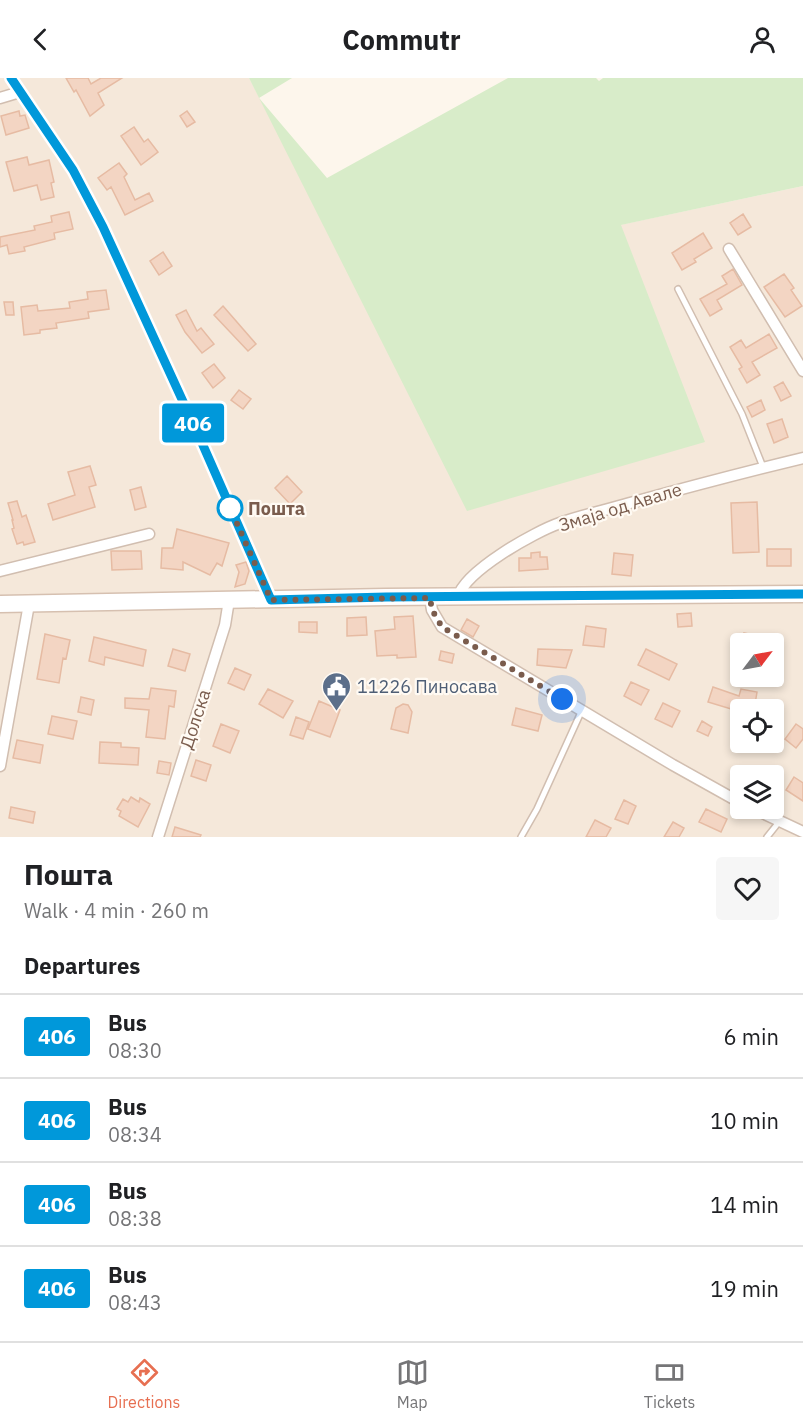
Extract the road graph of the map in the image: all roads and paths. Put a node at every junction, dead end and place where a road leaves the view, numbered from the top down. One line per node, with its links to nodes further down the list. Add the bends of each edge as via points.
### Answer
1 (10, 78): 2 (street)
2 (20, 92): 3 (street); 15 (street, via 73,170 103,227)
3 (0, 98)
4 (729, 249): 6 (street)
5 (678, 289): 8 (lane, via 742,414)
6 (803, 371)
7 (803, 458): 8 (street, Змаја од Авале)
8 (763, 467): 12 (street, Змаја од Авале, via 558,523 503,553 463,586)
9 (149, 534): 10 (street)
10 (0, 571)
11 (803, 594): 12 (main road)
12 (459, 597): 13 (main road)
13 (430, 598): 15 (main road); 18 (street, via 442,627)
14 (229, 600): 15 (main road); 17 (main road); 24 (street, Долска, via 225,625)
15 (271, 600)
16 (0, 603): 17 (main road)
17 (28, 604): 19 (street)
18 (582, 710): 20 (street); 25 (lane)
19 (0, 766)
20 (730, 797)
21 (773, 819): 22 (street)
22 (779, 822): 23 (street); 26 (lane)
23 (803, 832)
24 (158, 837)
25 (521, 837)
26 (767, 837)

